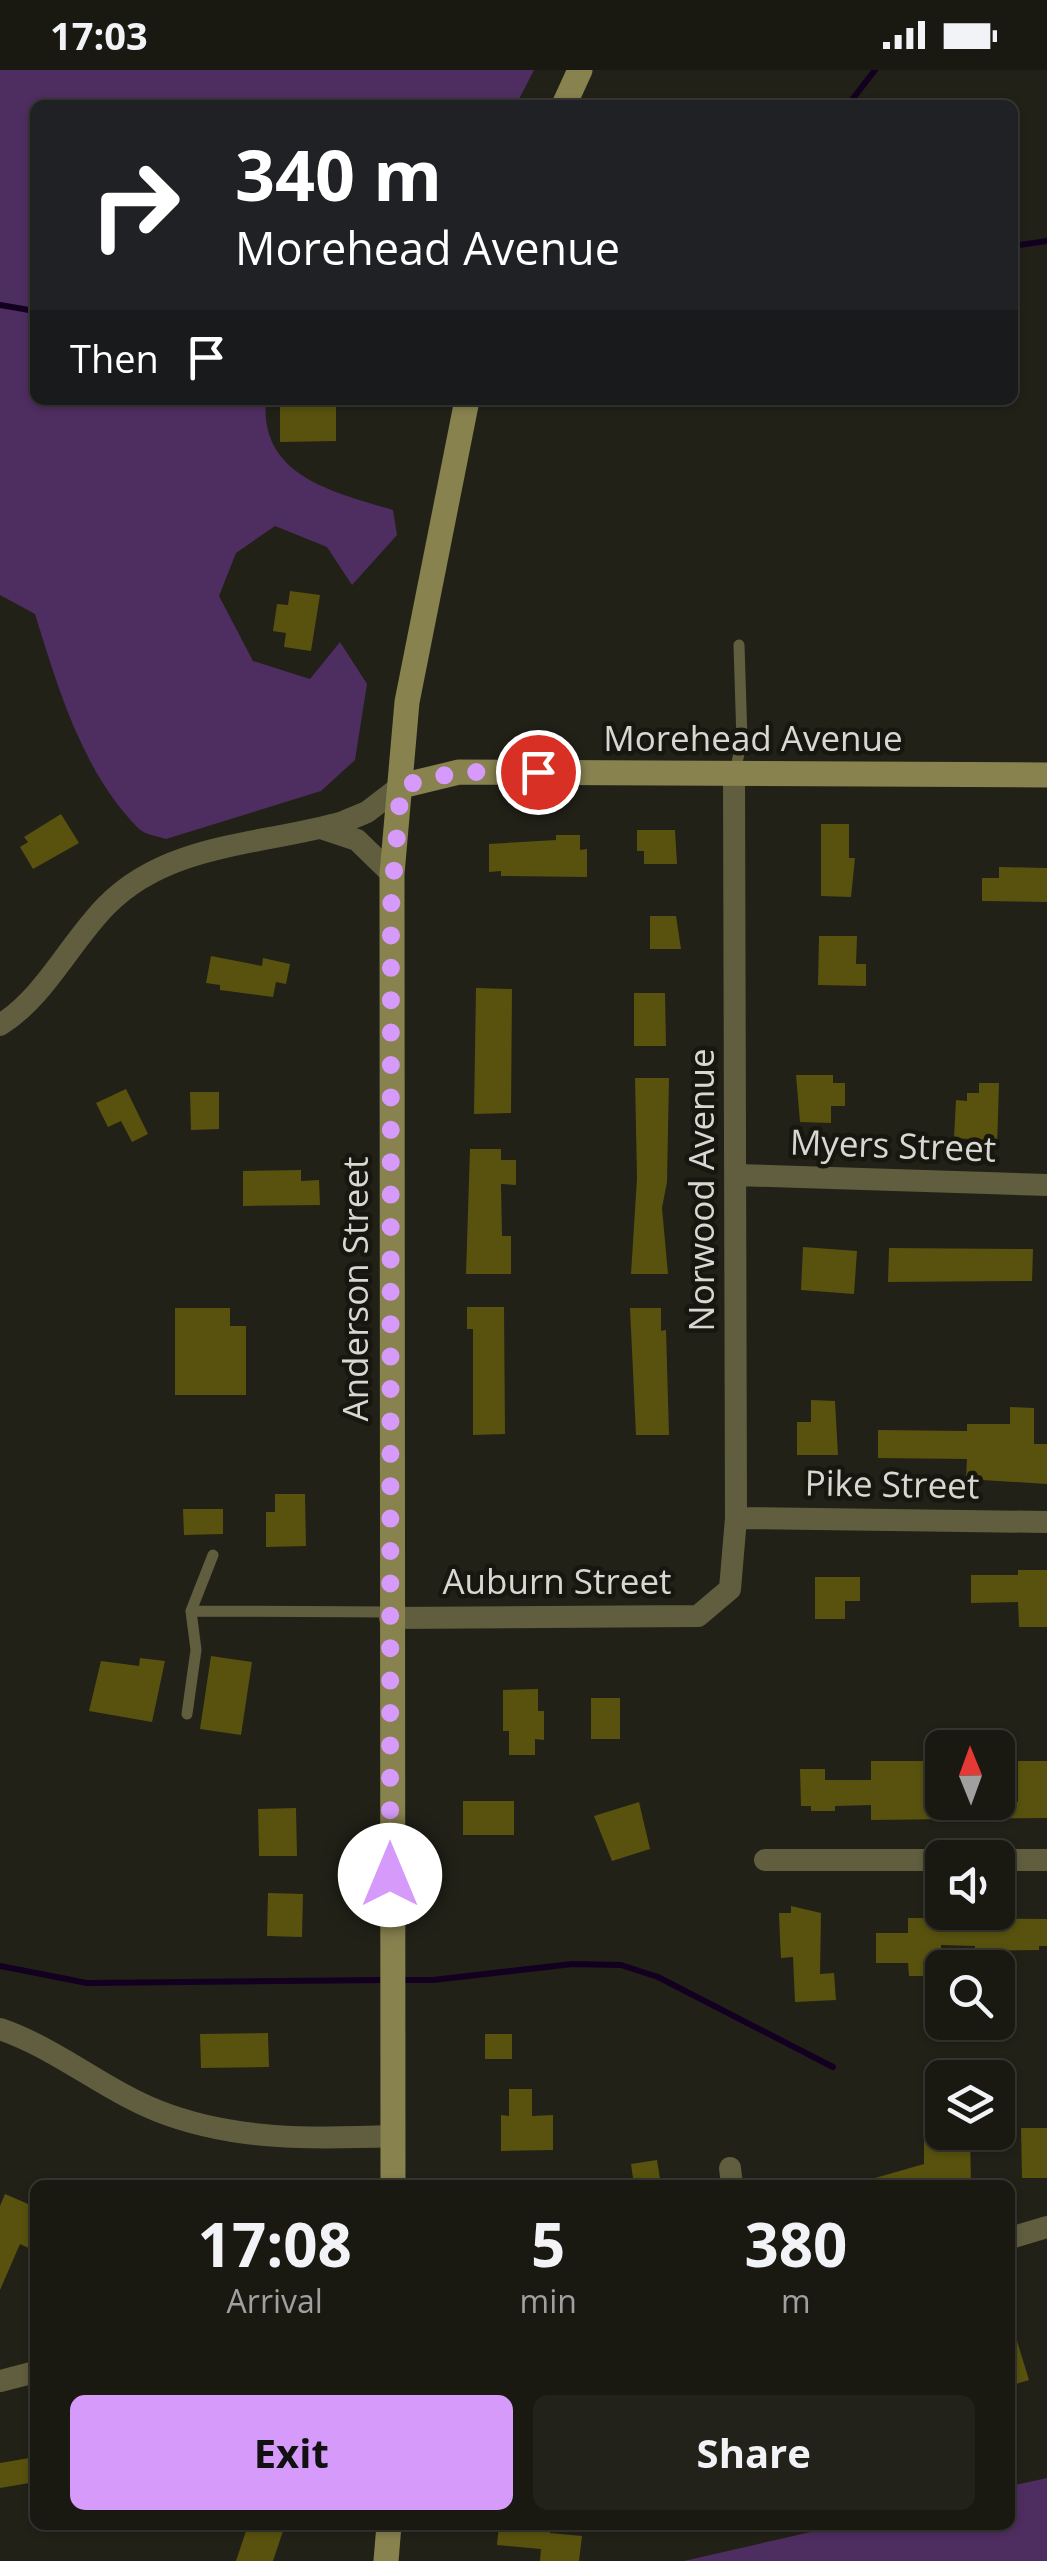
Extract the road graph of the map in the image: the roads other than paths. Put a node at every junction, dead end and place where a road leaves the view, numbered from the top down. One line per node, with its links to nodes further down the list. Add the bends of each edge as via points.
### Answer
1 (580, 70): 2 (street)
2 (566, 100)
3 (465, 405): 7 (street, Anderson Street, via 406,702)
4 (739, 645): 5 (lane, via 742,742)
5 (734, 775): 6 (street, Morehead Avenue); 7 (street, Morehead Avenue, via 458,772); 11 (street, Norwood Avenue)
6 (1047, 775)
7 (401, 786): 8 (street, via 367,812); 9 (street, Anderson Street)
8 (320, 828): 9 (street, via 357,840); 10 (street, via 184,858 140,881 108,904 26,1005)
9 (392, 874): 18 (street, Anderson Street)
10 (0, 1025)
11 (737, 1174): 12 (street, Myers Street); 13 (street, Norwood Avenue)
12 (1047, 1185)
13 (736, 1518): 14 (street, Pike Street); 16 (street, Norwood Avenue, via 730,1589)
14 (1047, 1522)
15 (213, 1555): 17 (lane)
16 (720, 1600): 18 (street, Auburn Street, via 698,1616)
17 (191, 1611): 18 (lane); 19 (lane, via 196,1650)
18 (390, 1615): 25 (street, Anderson Street)
19 (187, 1714)
20 (764, 1860): 21 (street)
21 (925, 1860)
22 (1015, 1860): 23 (street)
23 (1047, 1860)
24 (0, 2029): 25 (street, via 158,2111 229,2131 322,2139)
25 (394, 2136): 26 (street, Anderson Street)
26 (394, 2180)
27 (1047, 2227): 28 (street)
28 (1015, 2237)
29 (30, 2373): 30 (street)
30 (0, 2381)
31 (388, 2530): 32 (street)
32 (386, 2561)

